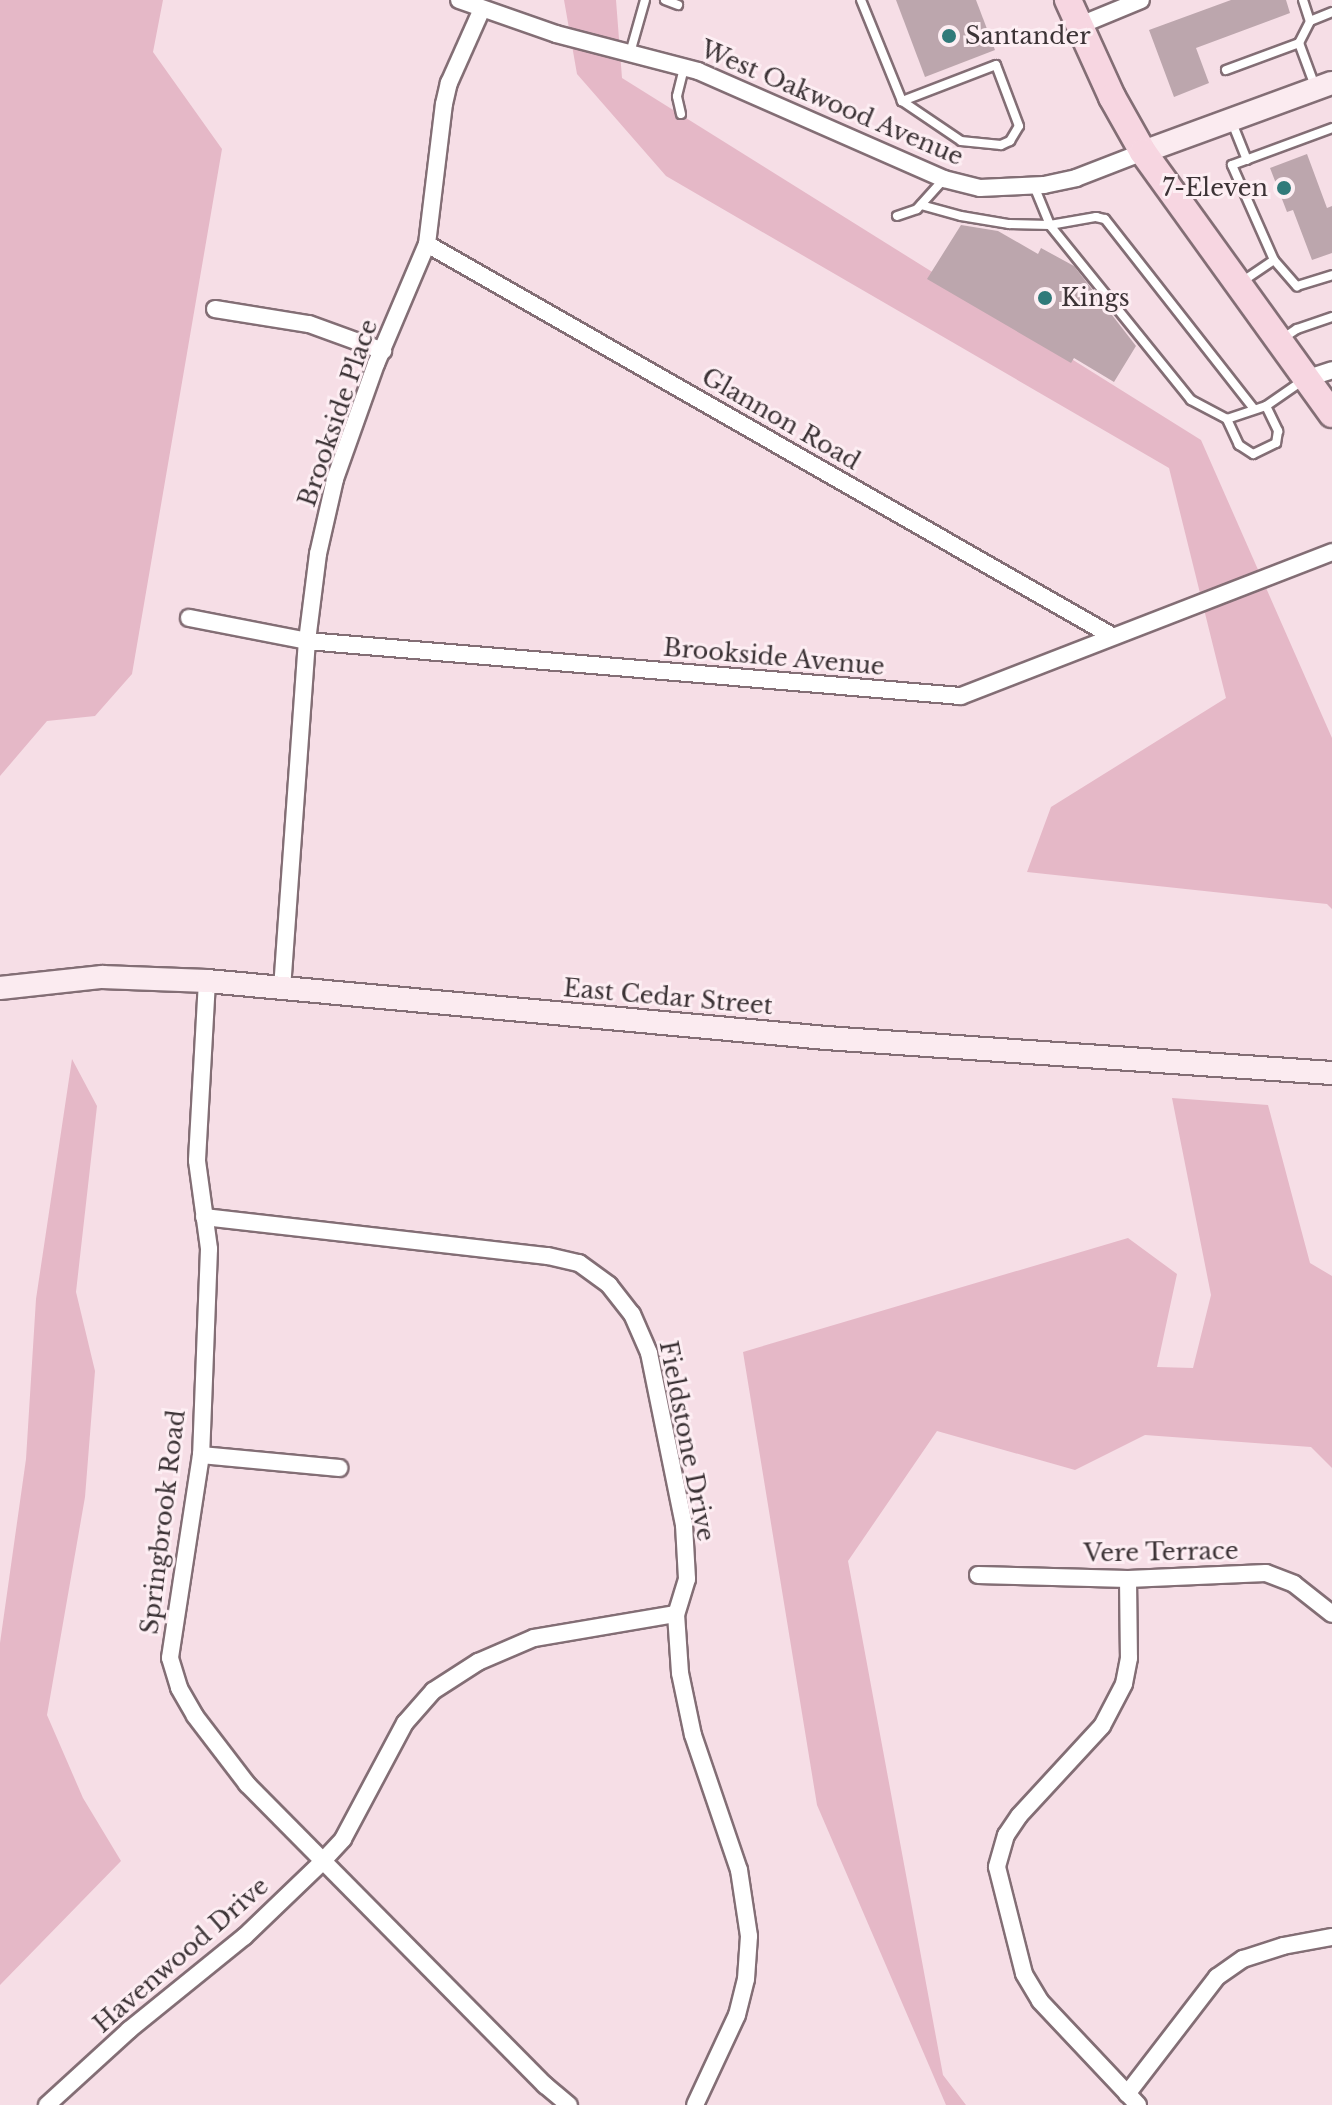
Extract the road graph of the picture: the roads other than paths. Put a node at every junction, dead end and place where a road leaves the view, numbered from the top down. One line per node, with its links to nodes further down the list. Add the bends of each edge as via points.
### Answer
1 (459, 0): 9 (street, West Oakwood Avenue)
2 (645, 0): 14 (lane)
3 (665, 0): 8 (lane)
4 (861, 0): 18 (lane)
5 (1068, 0): 12 (main road)
6 (1141, 0): 12 (street)
7 (1303, 0): 11 (lane)
8 (678, 5)
9 (482, 9): 14 (street, West Oakwood Avenue); 29 (street, Brookside Place, via 446,93)
10 (1332, 12): 11 (lane)
11 (1310, 21): 13 (lane)
12 (1078, 26): 22 (main road)
13 (1299, 43): 16 (lane); 17 (lane)
14 (630, 53): 15 (street, West Oakwood Avenue)
15 (684, 67): 19 (lane, via 677,96); 24 (street, West Oakwood Avenue)
16 (1226, 70)
17 (1324, 86): 20 (street)
18 (902, 101): 18 (lane, via 961,141 1001,145 1019,126 996,65)
19 (681, 114)
20 (1231, 119): 22 (street); 23 (lane)
21 (1332, 128): 23 (lane)
22 (1143, 152): 25 (street, West Oakwood Avenue, via 1076,178); 32 (main road)
23 (1247, 160): 30 (lane, via 1232,165)
24 (944, 179): 25 (street, West Oakwood Avenue, via 980,188); 26 (lane)
25 (1034, 186): 28 (lane)
26 (921, 205): 27 (lane); 28 (lane, via 1009,224)
27 (897, 216)
28 (1050, 225): 40 (lane, via 1105,219); 42 (lane, via 1191,400)
29 (427, 244): 36 (street, Brookside Place); 45 (street, Glannon Road)
30 (1274, 260): 31 (lane, via 1297,286); 32 (lane)
31 (1332, 275)
32 (1238, 285): 35 (main road)
33 (215, 309): 36 (street, via 309,324)
34 (1332, 317): 35 (lane)
35 (1278, 342): 38 (main road)
36 (383, 351): 46 (street, Brookside Place, via 335,479)
37 (1332, 370): 38 (street)
38 (1305, 379): 39 (lane); 41 (main road)
39 (1266, 406): 40 (lane); 42 (lane, via 1278,431 1276,443 1253,454 1239,445)
40 (1254, 409): 42 (lane)
41 (1332, 414)
42 (1227, 419)
43 (1332, 552): 45 (street, Brookside Avenue)
44 (189, 618): 46 (street, Brookside Avenue)
45 (1112, 636): 46 (street, Brookside Avenue, via 961,696)
46 (307, 641): 49 (street, Brookside Place)
47 (207, 981): 48 (street, East Cedar Street, via 102,977); 49 (street, East Cedar Street); 51 (street, Springbrook Road, via 197,1161)
48 (0, 988)
49 (282, 989): 50 (street, East Cedar Street, via 853,1040)
50 (1332, 1073)
51 (204, 1217): 52 (street, Springbrook Road, via 209,1249); 56 (street, Fieldstone Drive, via 548,1256 579,1263 609,1285 632,1314 649,1353 684,1525 687,1579)
52 (201, 1455): 53 (street); 58 (street, Springbrook Road, via 170,1658 179,1688 247,1784)
53 (339, 1468)
54 (978, 1575): 55 (street, Vere Terrace)
55 (1128, 1579): 57 (street, Vere Terrace, via 1266,1573 1294,1584); 60 (street, via 1129,1658 1124,1684 1113,1708 1075,1758 1019,1816 1006,1835 997,1867 1024,1974 1040,2001)
56 (676, 1614): 58 (street, Havenwood Drive, via 534,1638 478,1662 433,1691 405,1723 343,1839); 63 (street, Fieldstone Drive, via 680,1673 693,1735 739,1870 749,1936 737,2015)
57 (1332, 1614)
58 (323, 1860): 61 (street, Havenwood Drive, via 232,1948 129,2030); 62 (street, Springbrook Road)
59 (1332, 1937): 60 (street, via 1243,1959 1217,1977)
60 (1133, 2099)
61 (48, 2105)
62 (569, 2105)
63 (695, 2105)

